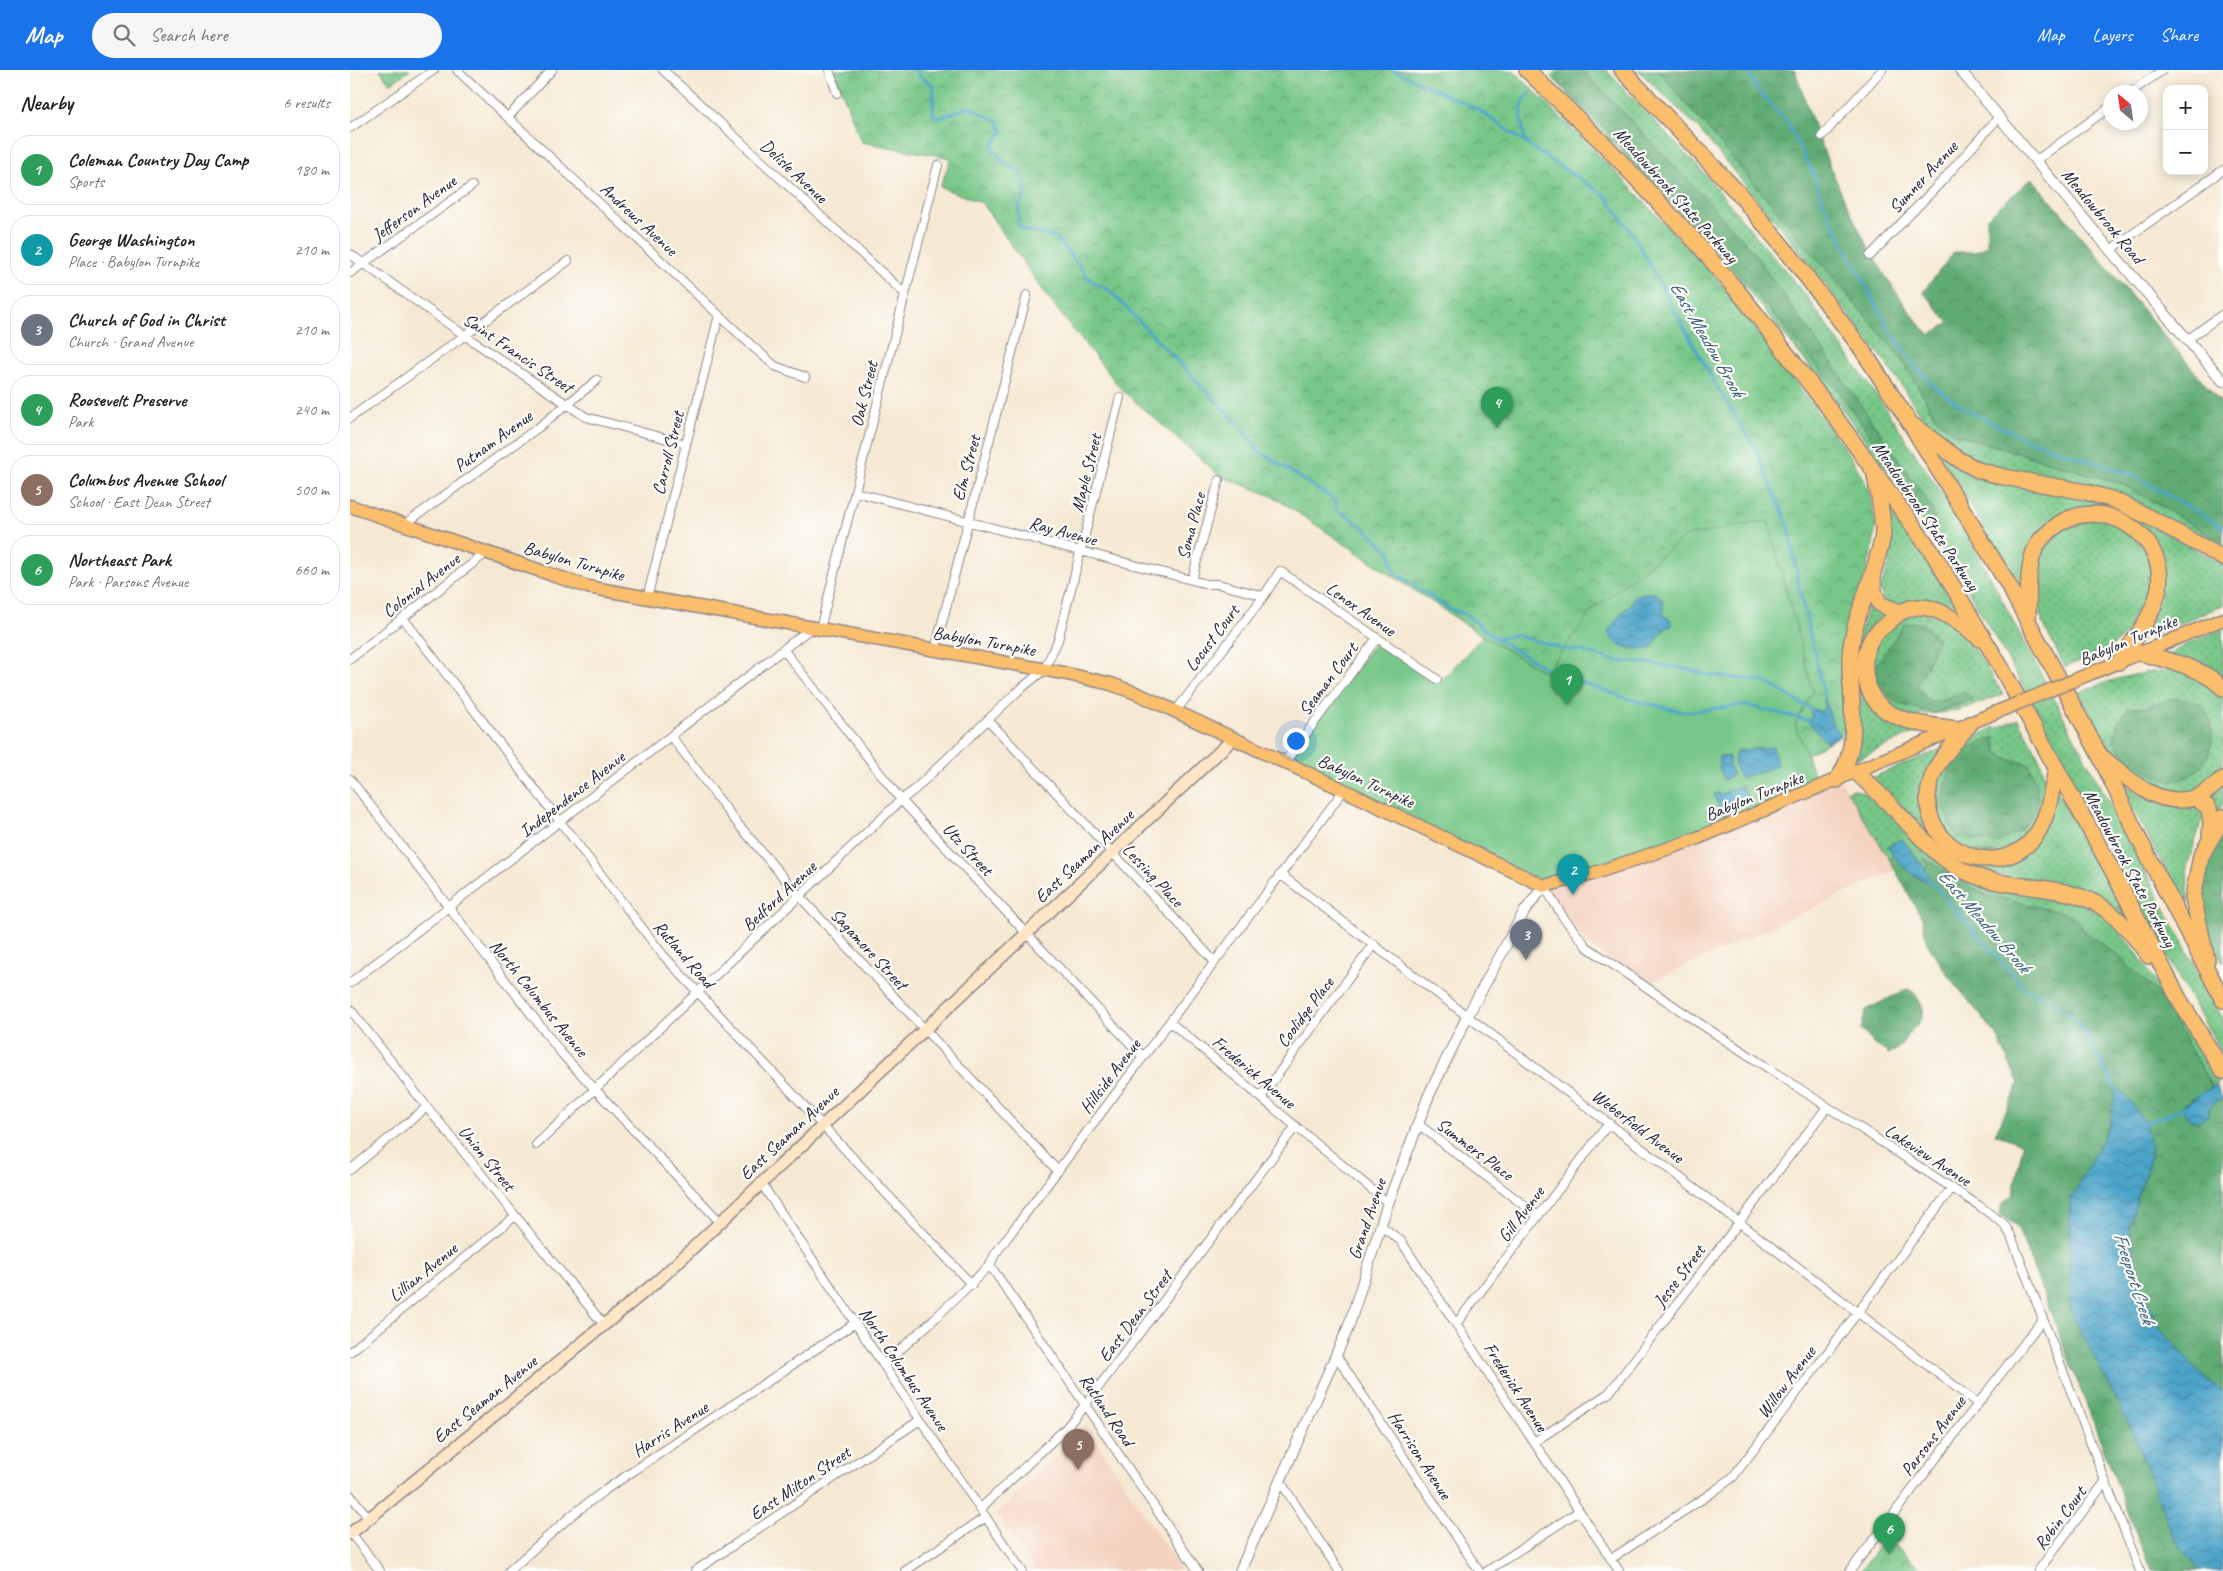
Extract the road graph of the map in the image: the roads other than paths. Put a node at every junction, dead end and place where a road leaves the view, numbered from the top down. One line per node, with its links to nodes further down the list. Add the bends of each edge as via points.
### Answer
1 (434, 70): 16 (street)
2 (552, 70): 14 (street)
3 (663, 70): 28 (street, Delisle Avenue)
4 (829, 70): 12 (street)
5 (1527, 70): 42 (highway, Meadowbrook State Parkway, via 1605,145 1696,242 1828,407)
6 (1622, 70): 40 (highway, Meadowbrook State Parkway, via 1728,182 1793,259 1861,348)
7 (1882, 70): 17 (street)
8 (1960, 70): 15 (street, Meadowbrook Road)
9 (2163, 70): 11 (street)
10 (458, 71): 14 (street, Andrews Avenue)
11 (2141, 85)
12 (837, 93)
13 (2103, 112): 18 (street)
14 (508, 117): 31 (street, Andrews Avenue)
15 (1998, 118): 18 (street, Meadowbrook Road); 24 (street, Sumner Avenue)
16 (350, 128)
17 (1822, 136)
18 (2035, 161): 22 (street, Meadowbrook Road)
19 (938, 165): 28 (street, Oak Street)
20 (2223, 170): 22 (street)
21 (472, 186): 26 (street, Jefferson Avenue)
22 (2110, 250): 33 (street, Meadowbrook Road)
23 (350, 254): 26 (street, Saint Francis Street)
24 (1870, 256)
25 (568, 261): 32 (street)
26 (363, 264): 27 (street, Jefferson Avenue); 32 (street, Saint Francis Street)
27 (350, 273)
28 (904, 293): 44 (street, Oak Street)
29 (1027, 294): 46 (street, Elm Street)
30 (2223, 314): 33 (street)
31 (720, 315): 34 (street, Andrews Avenue, via 775,366); 41 (street, Carroll Street)
32 (464, 335): 38 (street, Saint Francis Street); 39 (street)
33 (2187, 340): 36 (street, Meadowbrook Road)
34 (805, 377)
35 (597, 380): 38 (street, Putnam Avenue)
36 (2223, 381)
37 (1120, 396): 48 (street, Maple Street)
38 (566, 405): 41 (street, Saint Francis Street, via 586,417); 47 (street, Putnam Avenue)
39 (350, 418)
40 (1910, 423): 50 (highway, via 1978,470 2114,500); 59 (highway, Meadowbrook State Parkway)
41 (686, 444): 55 (street, Carroll Street)
42 (1875, 474): 51 (highway, via 1883,534); 62 (highway, Meadowbrook State Parkway, via 1934,555)
43 (1220, 480): 52 (street, Soma Place)
44 (855, 492): 46 (street, Ray Avenue); 60 (street, Oak Street)
45 (350, 506): 47 (main road, Babylon Turnpike)
46 (967, 521): 48 (street, Ray Avenue); 64 (street, Elm Street)
47 (405, 524): 49 (main road, Babylon Turnpike)
48 (1081, 551): 52 (street, Ray Avenue); 68 (street, Maple Street, via 1058,640)
49 (486, 553): 55 (main road, Babylon Turnpike, via 588,587); 57 (street, Colonial Avenue)
50 (2223, 558)
51 (1873, 578): 56 (highway, via 1874,592 1880,604); 82 (highway, via 1853,633 1850,657 1852,740 1846,764)
52 (1192, 579): 54 (street, Ray Avenue)
53 (1272, 582): 54 (street, Locust Court); 61 (street, Lenox Avenue, via 1280,571)
54 (1264, 596): 71 (street, Locust Court)
55 (647, 598): 60 (main road, Babylon Turnpike)
56 (1899, 612): 62 (highway, via 1919,607 1946,614); 73 (highway, via 1872,637 1866,652 1867,684 1876,702 1899,718)
57 (403, 618): 66 (street, Colonial Avenue); 87 (street, Rutland Road)
58 (2223, 619): 65 (main road, Babylon Turnpike)
59 (2028, 620): 67 (highway, via 2030,566 2043,538 2058,523 2079,515 2113,516 2130,524 2152,548 2159,584 2150,616); 76 (highway, Meadowbrook State Parkway)
60 (815, 629): 63 (street, Independence Avenue); 64 (main road, Babylon Turnpike)
61 (1377, 638): 69 (street, Lenox Avenue); 77 (street, Seaman Court)
62 (1986, 643): 78 (highway, Meadowbrook State Parkway)
63 (783, 650): 74 (street, Independence Avenue); 85 (street, Utz Street)
64 (935, 650): 68 (main road, Babylon Turnpike)
65 (2140, 653): 67 (main road, Babylon Turnpike); 70 (highway, via 2189,666)
66 (350, 659)
67 (2119, 662): 73 (main road, Babylon Turnpike, bridge)
68 (1044, 670): 71 (main road, Babylon Turnpike, via 1111,684); 72 (street, Bedford Avenue)
69 (1437, 679)
70 (2223, 688)
71 (1175, 712): 75 (main road, Babylon Turnpike)
72 (988, 720): 85 (street, Bedford Avenue); 89 (street, Lessing Place)
73 (1963, 726): 78 (highway, via 1934,772 1927,802 1933,824 1943,840 1964,854 1998,858 2011,855 2027,845 2046,816); 79 (main road, Babylon Turnpike)
74 (671, 736): 87 (street, Independence Avenue); 92 (street, Sagamore Street, via 733,818)
75 (1234, 738): 77 (main road, Babylon Turnpike); 89 (main road, East Seaman Avenue)
76 (2098, 754): 84 (highway, via 2152,795 2172,800); 97 (highway, Meadowbrook State Parkway)
77 (1285, 762): 83 (main road, Babylon Turnpike)
78 (2056, 770): 99 (highway, Meadowbrook State Parkway)
79 (1856, 772): 82 (main road, Babylon Turnpike); 99 (highway, via 1926,844 1953,865 1989,880 2060,891 2087,899 2107,910 2127,928)
80 (2223, 778): 84 (highway)
81 (350, 779): 93 (street, North Columbus Avenue)
82 (1837, 780): 91 (main road, Babylon Turnpike, via 1692,840 1589,875)
83 (1344, 790): 90 (street, Hillside Avenue); 91 (main road, Babylon Turnpike)
84 (2196, 798): 88 (highway, via 2209,808)
85 (901, 800): 92 (street, Bedford Avenue); 94 (street, Utz Street)
86 (2223, 817): 88 (highway)
87 (560, 822): 93 (street, Independence Avenue); 100 (street, Rutland Road, via 663,955)
88 (2210, 838): 97 (highway, via 2201,856 2193,897)
89 (1112, 854): 94 (main road, East Seaman Avenue); 96 (street, Lessing Place)
90 (1280, 874): 95 (street, Weberfield Avenue); 96 (street, Hillside Avenue)
91 (1544, 886): 103 (street, Grand Avenue, via 1524,912); 111 (street, Lakeview Avenue, via 1563,918 1587,947)
92 (800, 897): 100 (street, Bedford Avenue); 105 (street, Sagamore Street)
93 (448, 907): 98 (street, Independence Avenue); 108 (street, North Columbus Avenue, via 562,1054)
94 (1027, 934): 105 (main road, East Seaman Avenue); 106 (street, Utz Street)
95 (1374, 944): 103 (street, Weberfield Avenue); 109 (street, Coolidge Place)
96 (1215, 962): 104 (street, Hillside Avenue)
97 (2209, 974): 101 (highway, Meadowbrook State Parkway)
98 (350, 983)
99 (2170, 983): 107 (highway, Meadowbrook State Parkway)
100 (698, 993): 108 (street, Bedford Avenue); 114 (street, Rutland Road)
101 (2223, 1000)
102 (350, 1009): 110 (street, Union Street)
103 (1468, 1015): 112 (street, Weberfield Avenue); 113 (street, Grand Avenue)
104 (1170, 1022): 106 (street, Hillside Avenue); 109 (street, Frederick Avenue)
105 (925, 1030): 114 (main road, East Seaman Avenue); 118 (street, Sagamore Street)
106 (1144, 1057): 118 (street, Hillside Avenue)
107 (2223, 1071)
108 (595, 1089): 116 (street, Bedford Avenue); 124 (street, North Columbus Avenue)
109 (1261, 1097): 115 (street, Frederick Avenue)
110 (427, 1107): 117 (street); 122 (street, Union Street)
111 (1828, 1107): 120 (street, Lakeview Avenue); 125 (street, Jesse Street)
112 (1609, 1123): 123 (street, Gill Avenue); 125 (street, Weberfield Avenue)
113 (1418, 1124): 121 (street, Grand Avenue); 123 (street, Summers Place)
114 (822, 1126): 119 (main road, East Seaman Avenue); 128 (street, Rutland Road)
115 (1296, 1126): 121 (street, Frederick Avenue); 138 (street, East Dean Street)
116 (536, 1145)
117 (350, 1170)
118 (1058, 1171): 127 (street, Hillside Avenue)
119 (762, 1183): 124 (main road, East Seaman Avenue); 131 (street, North Columbus Avenue)
120 (1952, 1188): 129 (street, Willow Avenue); 130 (street, Lakeview Avenue, via 2004,1224)
121 (1388, 1203): 126 (street, Grand Avenue)
122 (515, 1216): 133 (street, Union Street); 134 (street, Lillian Avenue)
123 (1538, 1216): 132 (street, Gill Avenue)
124 (720, 1222): 133 (main road, East Seaman Avenue, via 661,1278)
125 (1739, 1222): 129 (street, Weberfield Avenue); 140 (street, Jesse Street, via 1608,1393)
126 (1380, 1225): 132 (street, Frederick Avenue, via 1401,1242); 135 (street, Grand Avenue, via 1351,1319)
127 (990, 1265): 128 (street, Hillside Avenue); 138 (street, Rutland Road)
128 (972, 1284): 136 (street, Hillside Avenue)
129 (1858, 1313): 137 (street, Weberfield Avenue); 149 (street, Willow Avenue, via 1733,1477)
130 (2042, 1320): 137 (street, Parsons Avenue); 142 (street, Lakeview Avenue)
131 (856, 1323): 136 (street, North Columbus Avenue); 151 (street, Harris Avenue, via 612,1485 572,1515)
132 (1456, 1324): 140 (street, Frederick Avenue)
133 (604, 1325): 147 (main road, East Seaman Avenue)
134 (350, 1352)
135 (1336, 1355): 141 (street, Grand Avenue); 158 (street, Harrison Avenue)
136 (884, 1364): 139 (street, North Columbus Avenue)
137 (1977, 1403): 161 (street, Parsons Avenue)
138 (1086, 1405): 144 (street, East Dean Street); 155 (street, Rutland Road)
139 (920, 1420): 144 (street, North Columbus Avenue); 152 (street, East Milton Street)
140 (1534, 1442): 145 (street, Frederick Avenue)
141 (1280, 1481): 156 (street, Grand Avenue); 157 (street)
142 (2105, 1482): 162 (street, Robin Court); 163 (street, Lakeview Avenue)
143 (350, 1495): 147 (street)
144 (980, 1509): 146 (street, North Columbus Avenue)
145 (1579, 1511): 149 (street, Frederick Avenue); 159 (street)
146 (986, 1517): 153 (street); 154 (street, North Columbus Avenue)
147 (369, 1518): 148 (main road, East Seaman Avenue)
148 (350, 1534): 150 (street)
149 (1611, 1559): 160 (street, Frederick Avenue)
150 (380, 1571)
151 (509, 1571)
152 (695, 1571)
153 (905, 1571)
154 (1022, 1571)
155 (1198, 1571)
156 (1240, 1571)
157 (1339, 1571)
158 (1479, 1571)
159 (1487, 1571)
160 (1619, 1571)
161 (1850, 1571)
162 (2038, 1571)
163 (2140, 1571)

